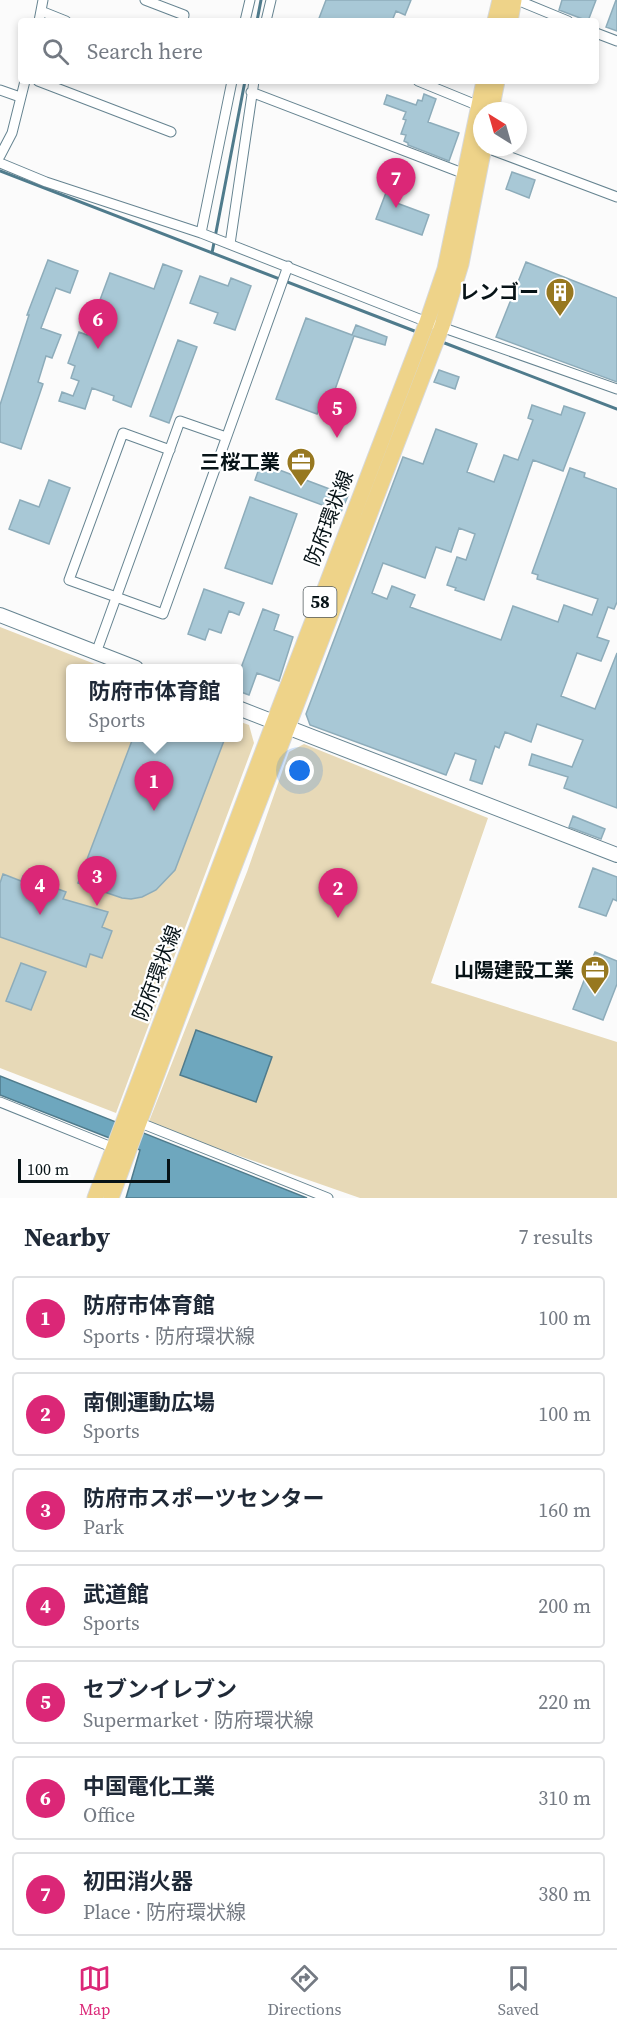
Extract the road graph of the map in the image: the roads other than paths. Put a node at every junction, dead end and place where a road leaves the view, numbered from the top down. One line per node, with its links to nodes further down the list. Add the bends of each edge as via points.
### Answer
1 (43, 0): 7 (street)
2 (145, 0): 8 (street)
3 (250, 0): 9 (street)
4 (271, 0): 10 (street)
5 (500, 0): 11 (main road)
6 (515, 0): 12 (main road); 13 (street)
7 (40, 16)
8 (184, 18)
9 (246, 18)
10 (267, 18)
11 (496, 18)
12 (511, 18)
13 (560, 18)
14 (599, 34): 15 (street)
15 (617, 41)
16 (24, 84): 25 (street)
17 (46, 84): 29 (street)
18 (230, 84): 37 (street)
19 (253, 84): 24 (street)
20 (425, 84): 28 (street)
21 (484, 84): 26 (main road, 防府環状線 / 58)
22 (496, 84): 27 (main road, 防府環状線 / 58)
23 (0, 90): 25 (street)
24 (251, 92): 35 (street); 38 (street)
25 (20, 97): 31 (street, via 12,133)
26 (485, 102)
27 (488, 102)
28 (473, 104)
29 (171, 132)
30 (473, 148): 35 (main road, 防府環状線 / 58)
31 (0, 156)
32 (482, 156): 40 (main road, 防府環状線 / 58, via 461,264)
33 (508, 156): 36 (street)
34 (0, 163): 37 (street)
35 (465, 174): 40 (main road, 防府環状線 / 58)
36 (617, 197)
37 (201, 233): 38 (street)
38 (230, 244): 39 (street)
39 (288, 266): 40 (street); 42 (street)
40 (435, 324): 41 (street); 49 (main road, 防府環状線 / 58); 50 (main road, 防府環状線 / 58)
41 (617, 389)
42 (226, 437): 43 (street, via 180,421); 44 (street, via 163,614)
43 (170, 450): 44 (street); 44 (street, via 123,433 69,580)
44 (116, 597): 46 (street)
45 (0, 615): 46 (street)
46 (96, 653): 47 (street)
47 (124, 664)
48 (243, 710): 49 (street)
49 (274, 722): 50 (street); 53 (main road, 防府環状線 / 58)
50 (289, 727): 51 (street); 53 (main road, 防府環状線 / 58)
51 (617, 855)
52 (0, 1102): 54 (street)
53 (132, 1118): 54 (main road, 防府環状線 / 58); 57 (street)
54 (120, 1147): 55 (main road, 防府環状線 / 58); 56 (main road, 防府環状線 / 58)
55 (95, 1198)
56 (111, 1198)
57 (328, 1198)

